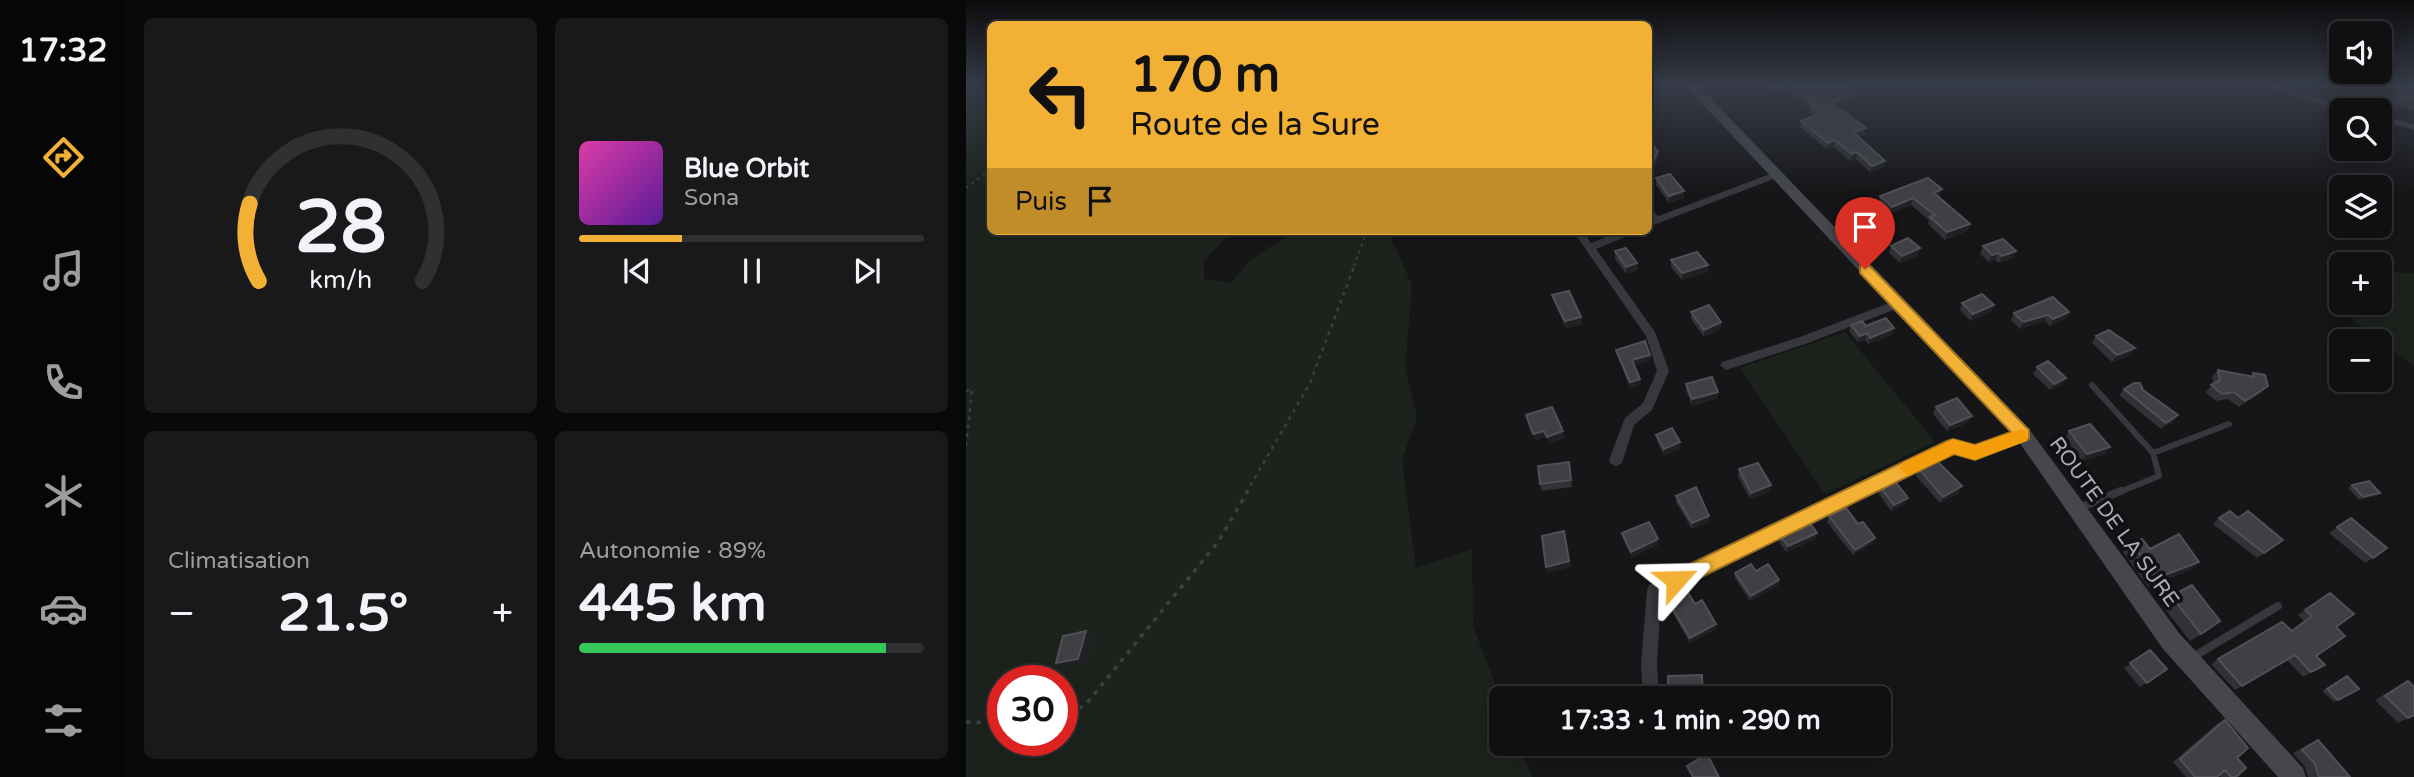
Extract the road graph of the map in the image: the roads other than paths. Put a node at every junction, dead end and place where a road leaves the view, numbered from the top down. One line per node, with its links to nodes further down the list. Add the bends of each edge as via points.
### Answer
1 (1725, 120): 4 (main road, ROUTE DE LA SURE)
2 (2392, 121): 3 (street)
3 (2414, 127)
4 (1778, 174): 5 (street); 9 (main road, ROUTE DE LA SURE)
5 (1653, 222)
6 (1581, 235): 8 (street)
7 (1622, 235): 8 (street)
8 (1589, 248): 15 (street, via 1651,335 1663,371 1648,406 1629,422)
9 (1896, 304): 10 (street); 13 (main road, ROUTE DE LA SURE)
10 (1726, 365)
11 (2092, 385): 14 (lane)
12 (2229, 424): 14 (lane)
13 (2023, 434): 16 (main road, ROUTE DE LA SURE); 19 (street, via 1975,453 1953,446 1654,590)
14 (2153, 453): 16 (lane, via 2159,476)
15 (1616, 460)
16 (2079, 508): 18 (main road, ROUTE DE LA SURE)
17 (2278, 606): 18 (lane)
18 (2188, 660): 20 (main road, ROUTE DE LA SURE)
19 (1650, 686)
20 (2294, 777)

